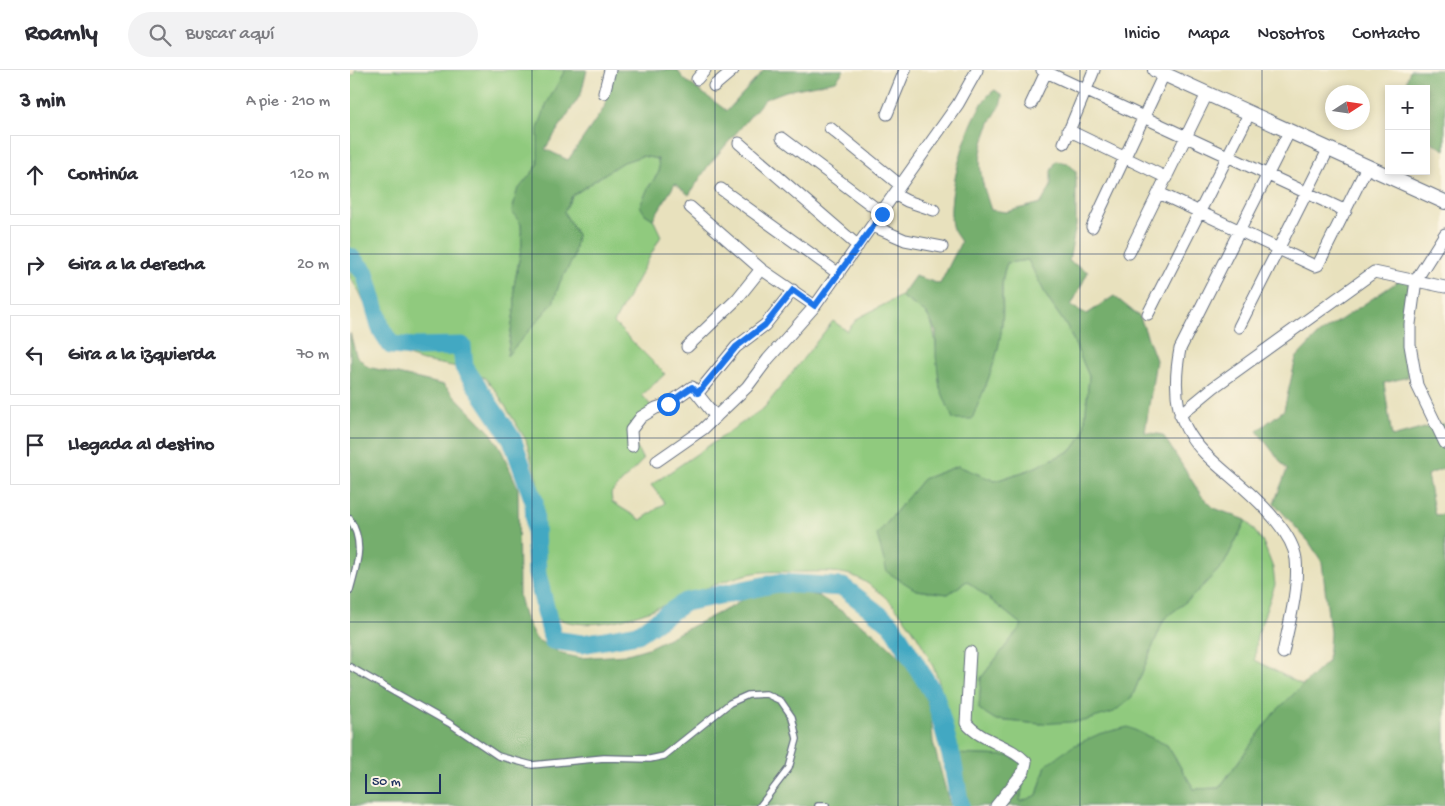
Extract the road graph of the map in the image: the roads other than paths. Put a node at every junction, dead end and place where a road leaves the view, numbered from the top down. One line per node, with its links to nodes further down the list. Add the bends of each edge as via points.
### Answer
1 (610, 70): 10 (street)
2 (733, 70): 8 (street)
3 (905, 70): 13 (street)
4 (977, 70): 30 (street, via 958,104)
5 (1094, 70): 9 (street)
6 (1045, 71): 9 (street); 12 (street)
7 (1160, 72): 11 (street); 15 (street)
8 (714, 86)
9 (1086, 90): 15 (street); 17 (street)
10 (604, 93)
11 (1207, 94): 14 (street); 20 (street)
12 (1031, 104)
13 (886, 114)
14 (1249, 114): 18 (street); 25 (street)
15 (1144, 116): 20 (street); 24 (street)
16 (830, 128): 30 (street)
17 (1068, 130): 21 (street); 24 (street)
18 (1289, 132): 23 (street); 27 (street)
19 (782, 138): 38 (street)
20 (1186, 138): 25 (street); 28 (street)
21 (1064, 143)
22 (739, 144): 43 (street)
23 (1328, 150): 26 (street); 32 (street)
24 (1124, 158): 28 (street); 40 (street)
25 (1227, 158): 27 (street); 37 (street)
26 (1366, 167): 33 (street); 36 (street)
27 (1267, 176): 32 (street); 41 (street)
28 (1167, 178): 31 (street)
29 (721, 189): 48 (street)
30 (897, 189): 35 (street, via 907,202); 38 (street)
31 (1160, 194): 37 (street); 46 (street)
32 (1306, 194): 36 (street); 45 (street)
33 (1445, 202)
34 (690, 207): 47 (street)
35 (934, 210)
36 (1346, 211): 45 (street, via 1318,265)
37 (1200, 213): 41 (street); 53 (street)
38 (882, 214): 39 (street)
39 (873, 226): 43 (street); 44 (street, via 904,240)
40 (1092, 227)
41 (1239, 232): 45 (street); 57 (street, via 1180,349 1175,377)
42 (1445, 234): 49 (street)
43 (858, 246): 48 (street)
44 (942, 247)
45 (1278, 250): 54 (street)
46 (1129, 253)
47 (761, 269): 51 (street); 55 (street, via 737,298)
48 (839, 274): 52 (street)
49 (1416, 280): 50 (street); 57 (street, via 1374,272); 59 (street, via 1410,345 1417,385)
50 (1445, 286)
51 (793, 290): 52 (street); 56 (street, via 765,325 736,347)
52 (815, 306): 58 (street, via 747,387)
53 (1148, 314)
54 (1239, 327)
55 (687, 347)
56 (698, 393): 58 (street); 60 (street, via 692,387 641,417 631,430)
57 (1180, 415): 65 (street, via 1192,438 1209,458 1270,513 1288,536 1296,559 1293,607)
58 (716, 417): 61 (street)
59 (1445, 443)
60 (632, 446)
61 (657, 461)
62 (350, 519): 63 (lane, via 360,543)
63 (350, 590)
64 (970, 652): 70 (street, via 966,723 973,731 1018,753 1026,762 1024,771)
65 (1283, 653)
66 (350, 667): 67 (lane, via 449,723 498,756 532,766 604,758 650,759 664,756 730,703 748,695 766,694 781,701 792,717 798,739 789,768)
67 (760, 806)
68 (818, 806): 69 (lane)
69 (826, 806)
70 (996, 806)

